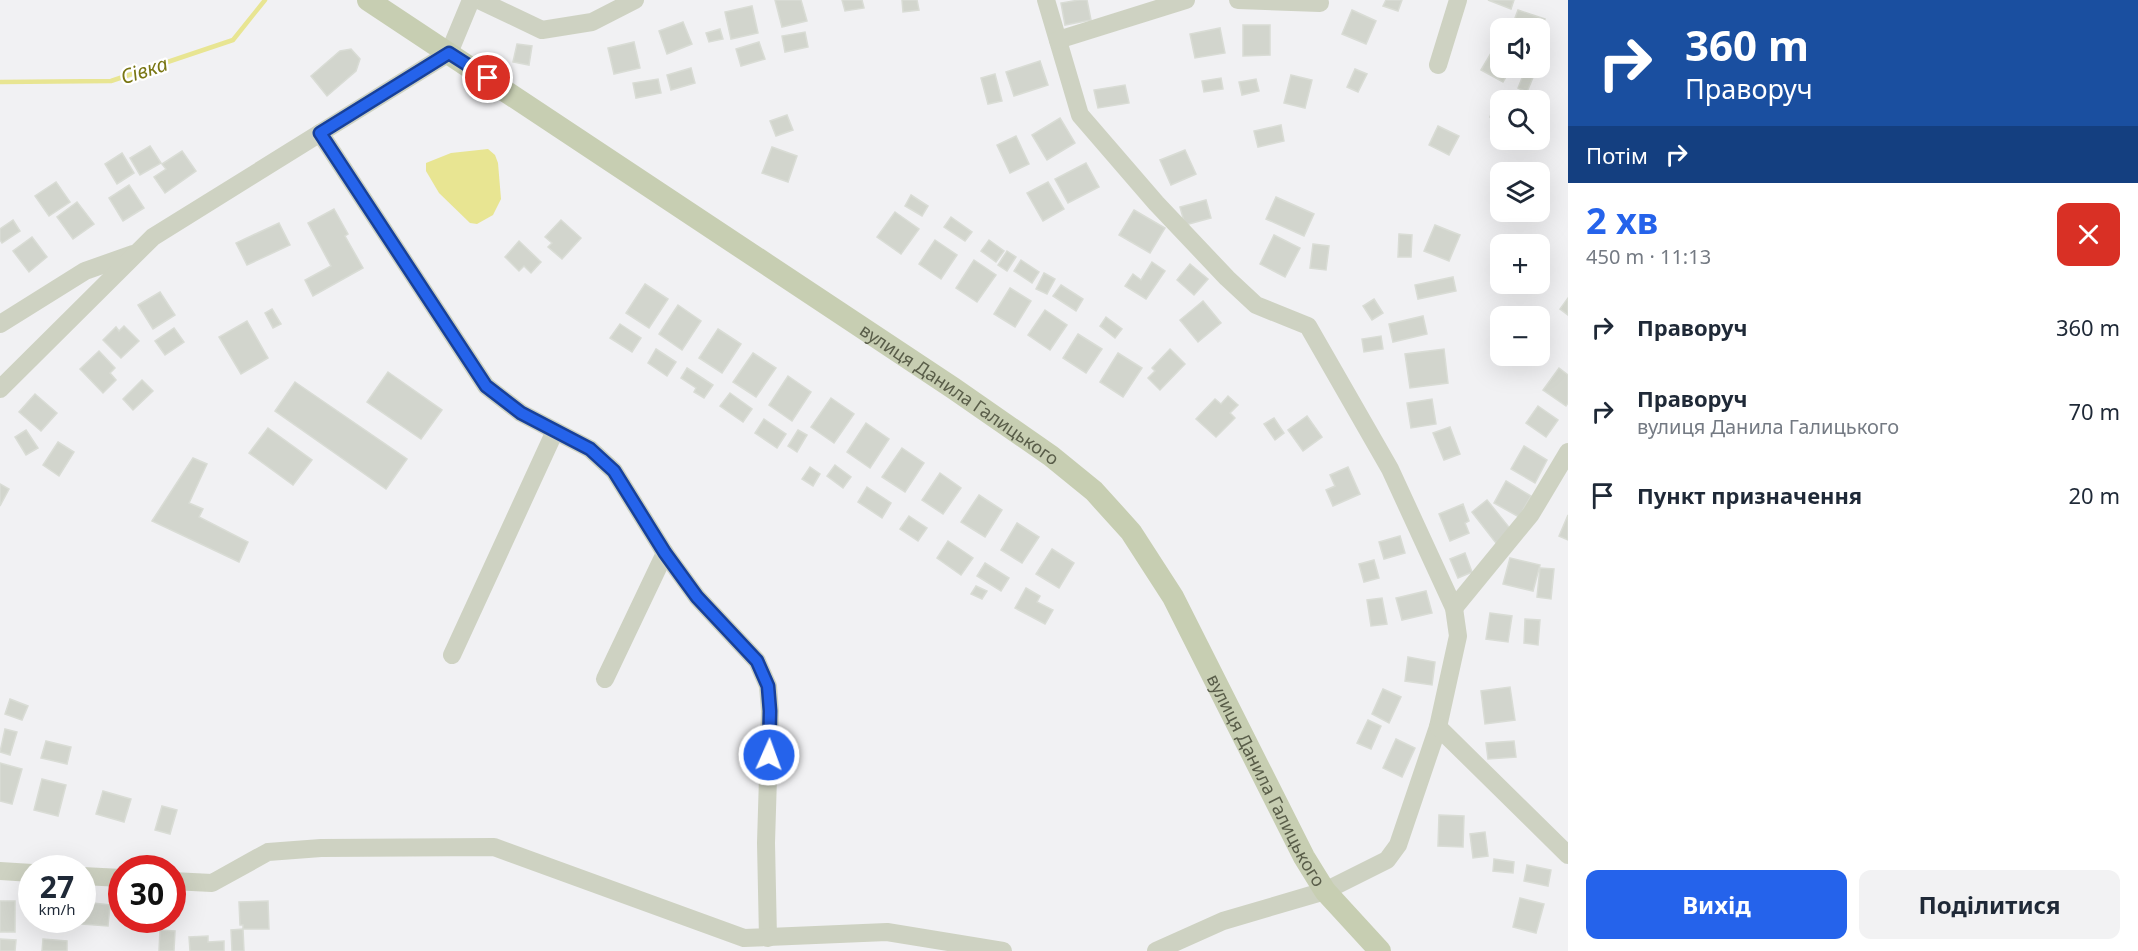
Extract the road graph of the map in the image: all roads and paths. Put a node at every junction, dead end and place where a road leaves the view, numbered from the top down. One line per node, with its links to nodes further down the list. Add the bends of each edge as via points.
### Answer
1 (368, 0): 11 (main road, вулиця Данила Галицького)
2 (471, 0): 11 (street)
3 (479, 0): 4 (street, via 542,30 592,22)
4 (635, 0)
5 (1046, 0): 10 (street)
6 (1186, 0): 10 (street)
7 (1238, 0): 9 (street)
8 (1458, 0): 12 (street)
9 (1320, 3)
10 (1058, 40): 20 (street, via 1080,115 1156,203 1257,305 1308,326 1390,469)
11 (449, 53): 13 (street); 28 (main road, вулиця Данила Галицького, via 953,388 1094,491 1131,532 1173,597 1304,857)
12 (1438, 65)
13 (320, 133): 14 (street, via 153,237); 17 (street, via 486,386 521,413)
14 (137, 253): 15 (street, via 85,271); 16 (street)
15 (0, 324)
16 (0, 389)
17 (555, 431): 19 (street, via 590,449 614,471); 21 (street)
18 (1568, 452): 20 (street, via 1531,514)
19 (665, 553): 22 (street); 29 (street, via 697,597 757,661 768,686)
20 (1454, 608): 23 (street, via 1458,636)
21 (452, 655)
22 (605, 679)
23 (1438, 727): 24 (street); 28 (street, via 1398,845 1387,860)
24 (1568, 855)
25 (0, 871): 26 (street)
26 (18, 872)
27 (186, 882): 29 (street, via 212,883 268,852 494,847 744,938)
28 (1325, 891): 31 (street, via 1223,921); 32 (main road, вулиця Данила Галицького)
29 (768, 938): 30 (street, via 887,932)
30 (1003, 951)
31 (1156, 951)
32 (1380, 951)

